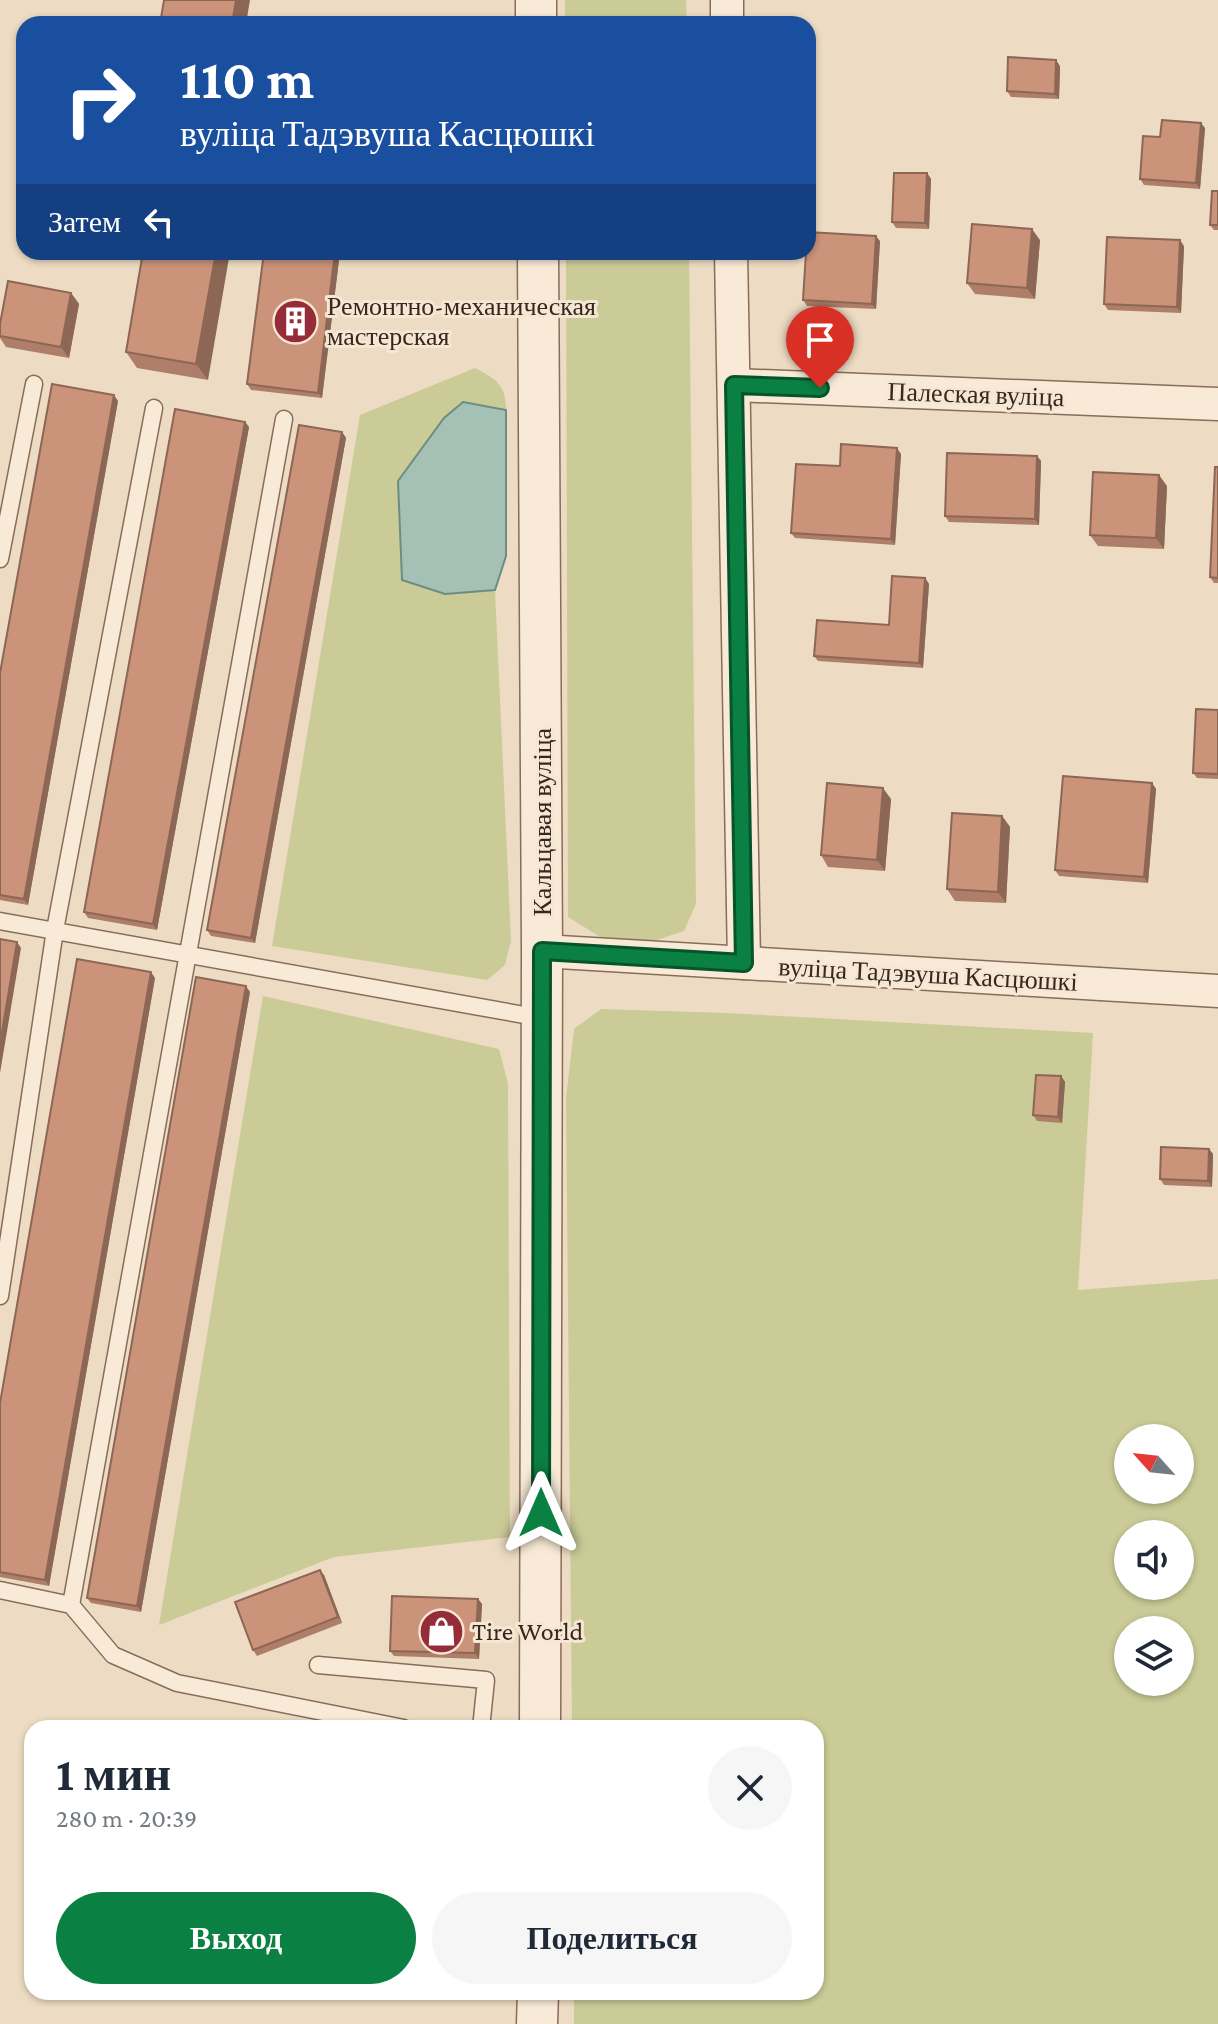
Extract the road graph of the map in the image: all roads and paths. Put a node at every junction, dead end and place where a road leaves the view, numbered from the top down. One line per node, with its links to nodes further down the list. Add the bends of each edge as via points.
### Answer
1 (538, 260): 11 (street, Кальцавая вуліца)
2 (731, 260): 4 (street)
3 (34, 384): 8 (lane)
4 (734, 385): 5 (street, Палеская вуліца); 13 (street)
5 (1218, 404)
6 (154, 408): 10 (lane)
7 (284, 419): 12 (lane)
8 (0, 559)
9 (0, 921): 10 (lane)
10 (55, 930): 12 (lane); 16 (lane)
11 (542, 951): 13 (street, вуліца Тадэвуша Касцюшкі); 15 (street, Кальцавая вуліца)
12 (186, 954): 15 (lane); 18 (lane)
13 (744, 963): 14 (street, вуліца Тадэвуша Касцюшкі)
14 (1218, 991)
15 (543, 1018): 22 (street, Кальцавая вуліца)
16 (0, 1296)
17 (0, 1590): 18 (lane)
18 (71, 1605): 20 (lane, via 113,1655 177,1683)
19 (318, 1665): 21 (lane, via 486,1680)
20 (364, 1720)
21 (482, 1720)
22 (540, 1720)
23 (538, 2000): 24 (street)
24 (537, 2024)

